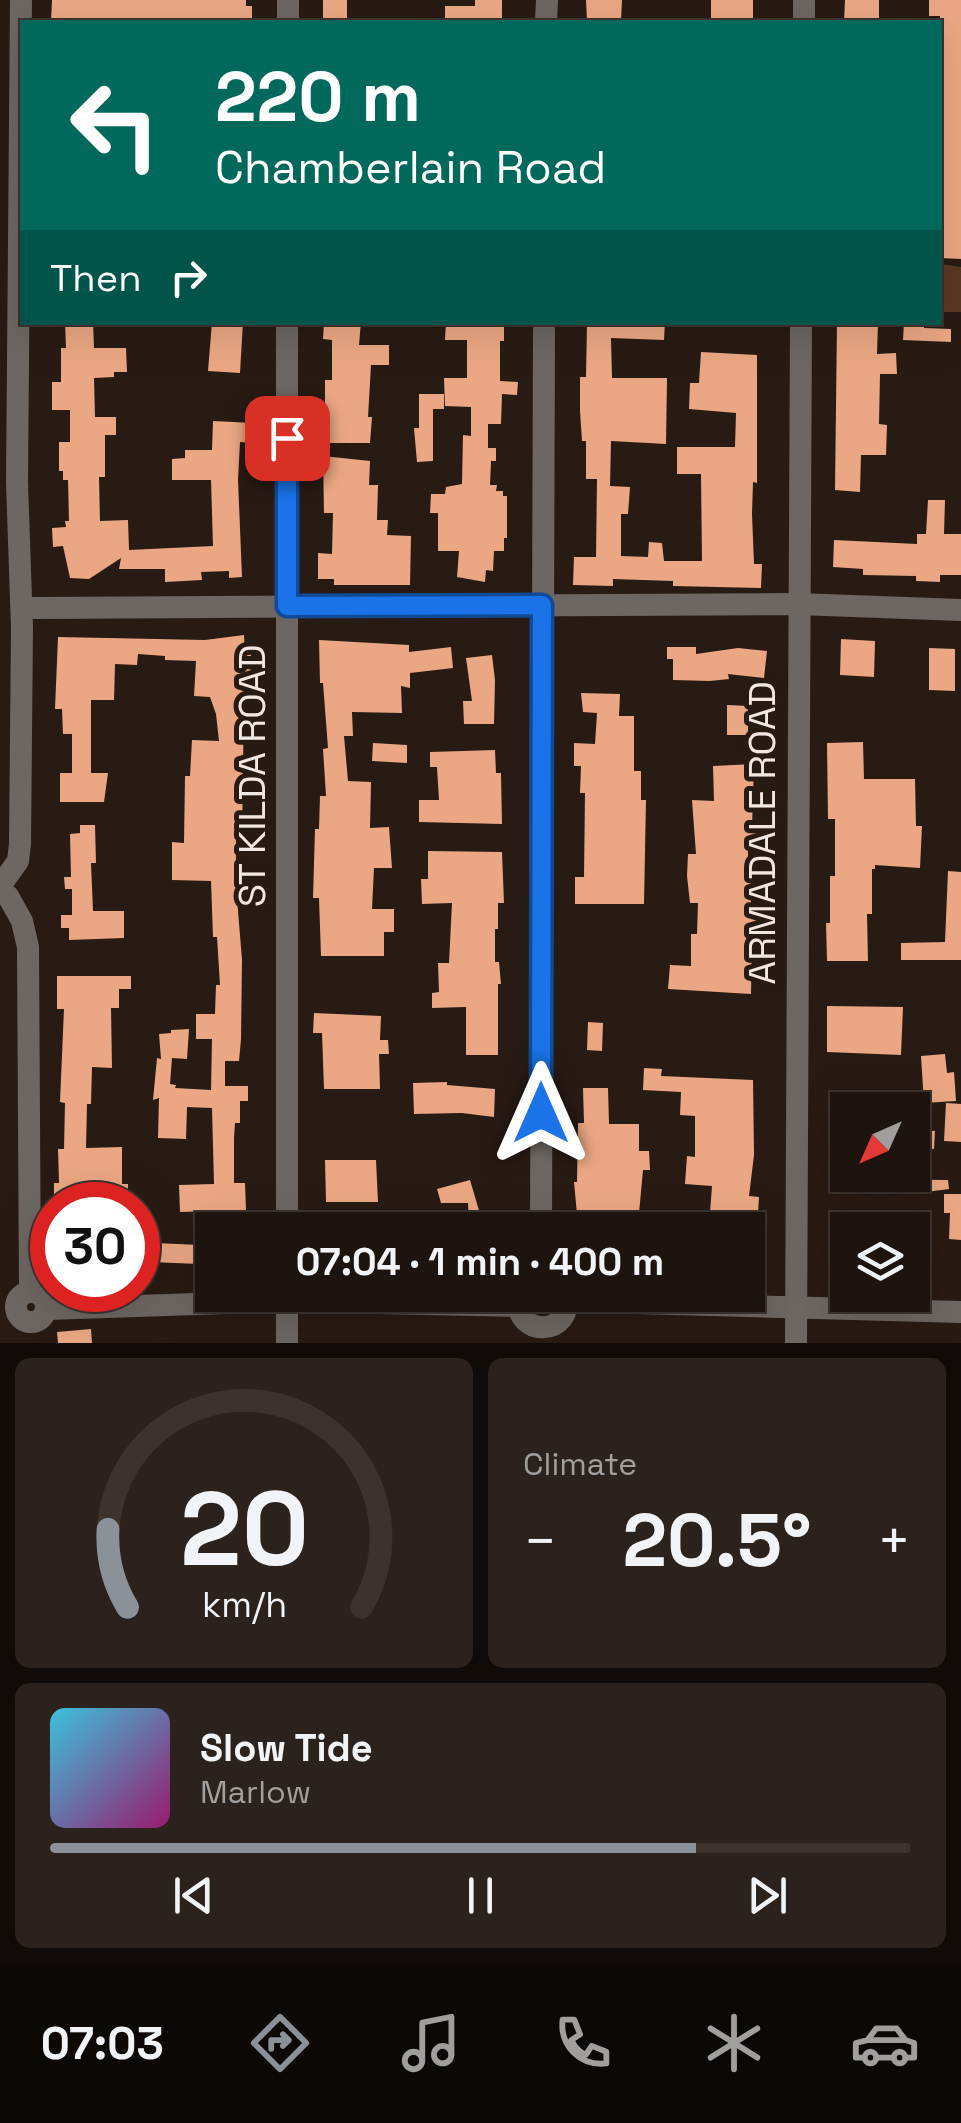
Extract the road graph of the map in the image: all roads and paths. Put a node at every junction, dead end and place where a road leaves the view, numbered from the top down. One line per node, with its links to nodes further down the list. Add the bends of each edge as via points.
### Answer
1 (20, 113): 6 (street)
2 (32, 325): 6 (street)
3 (287, 325): 9 (street, ST KILDA ROAD)
4 (802, 325): 7 (street, ARMADALE ROAD)
5 (544, 330): 8 (street)
6 (16, 564): 10 (street); 12 (street, via 22,628 20,844)
7 (798, 604): 8 (street); 11 (street); 17 (street, ARMADALE ROAD)
8 (542, 605): 9 (street); 14 (street)
9 (287, 606): 10 (street); 13 (street, ST KILDA ROAD)
10 (34, 608): 12 (street, via 33,862 22,884)
11 (961, 610)
12 (3, 892): 22 (street, via 22,921 28,947)
13 (287, 1212)
14 (541, 1212)
15 (195, 1305): 22 (street)
16 (765, 1308): 17 (street)
17 (796, 1310): 21 (street); 25 (street, ARMADALE ROAD)
18 (288, 1312): 24 (street)
19 (522, 1312): 23 (street)
20 (566, 1312): 23 (street)
21 (961, 1312)
22 (34, 1317)
23 (545, 1336)
24 (287, 1343)
25 (796, 1343)

